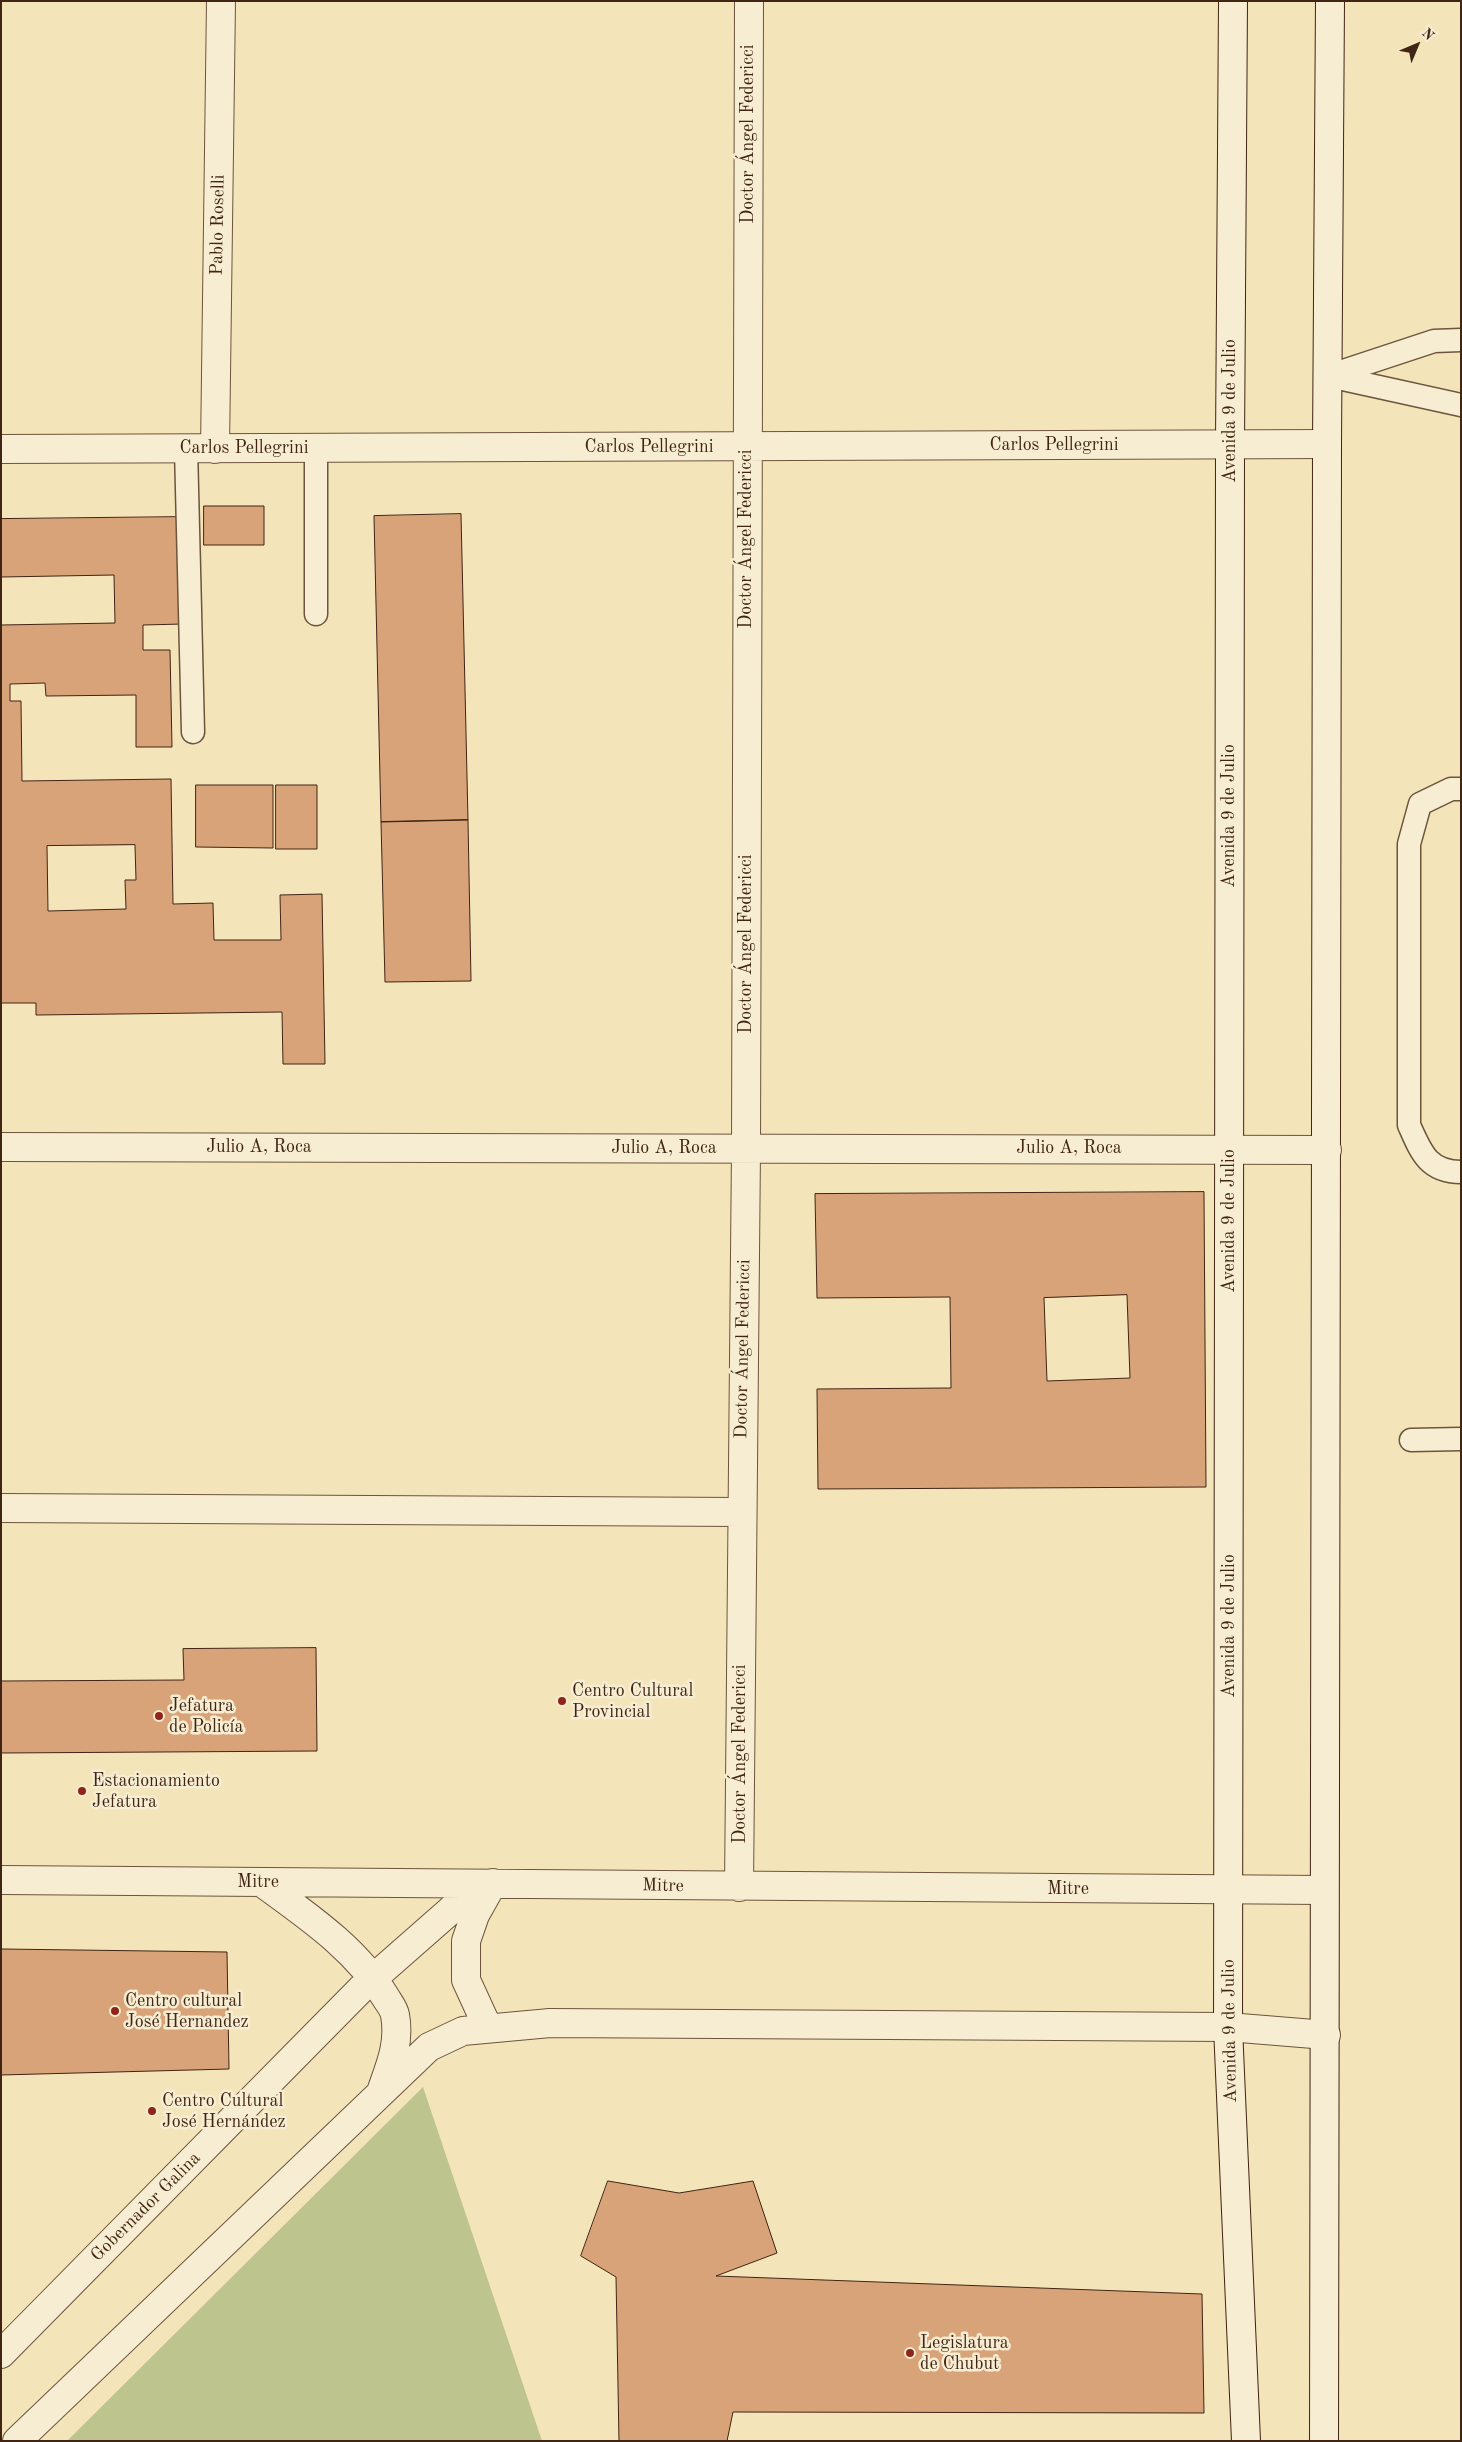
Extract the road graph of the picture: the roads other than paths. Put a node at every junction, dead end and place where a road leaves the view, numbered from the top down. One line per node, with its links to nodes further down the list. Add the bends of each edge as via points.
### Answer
1 (221, 1): 13 (street, Pablo Roselli)
2 (749, 1): 10 (street, Doctor Ángel Federicci)
3 (1233, 1): 8 (street, Avenida 9 de Julio)
4 (1330, 1): 6 (street)
5 (1461, 340): 6 (lane, via 1434,341)
6 (1328, 376): 7 (lane); 9 (street)
7 (1461, 405)
8 (1230, 444): 9 (street, Carlos Pellegrini); 10 (street, Carlos Pellegrini); 19 (street, Avenida 9 de Julio)
9 (1327, 444): 21 (street)
10 (746, 446): 12 (street, Carlos Pellegrini); 20 (street, Doctor Ángel Federicci)
11 (186, 448): 13 (street, Carlos Pellegrini); 14 (street, Carlos Pellegrini); 16 (lane)
12 (316, 448): 13 (street, Carlos Pellegrini); 15 (lane)
13 (215, 449)
14 (1, 450)
15 (316, 614)
16 (193, 732)
17 (1461, 789): 22 (lane, via 1420,804 1409,844 1409,1125 1423,1157 1446,1172)
18 (1, 1147): 20 (street, Julio A, Roca)
19 (1229, 1148): 20 (street, Julio A, Roca); 21 (street, Julio A, Roca); 31 (street, Avenida 9 de Julio)
20 (746, 1149): 26 (street, Doctor Ángel Federicci)
21 (1327, 1150): 32 (street)
22 (1461, 1172)
23 (1461, 1439): 24 (lane)
24 (1411, 1440)
25 (1, 1508): 26 (street)
26 (741, 1512): 30 (street, Doctor Ángel Federicci)
27 (1, 1880): 28 (street, Mitre)
28 (261, 1882): 29 (street, Mitre); 33 (street, via 312,1920)
29 (493, 1883): 30 (street, Mitre); 33 (street, Gobernador Galina, via 460,1902); 35 (street, via 475,1915 466,1941 466,1980)
30 (739, 1887): 31 (street, Mitre)
31 (1229, 1890): 32 (street, Mitre); 34 (street, Avenida 9 de Julio)
32 (1324, 1890): 36 (street)
33 (374, 1977): 37 (street, via 395,2013 396,2048); 38 (street, Gobernador Galina)
34 (1228, 2027): 35 (street, via 550,2023); 36 (street); 40 (street, Avenida 9 de Julio)
35 (475, 2029): 37 (street, via 429,2047)
36 (1326, 2035): 41 (street)
37 (381, 2093): 39 (street)
38 (1, 2354)
39 (17, 2441)
40 (1246, 2441)
41 (1324, 2441)

